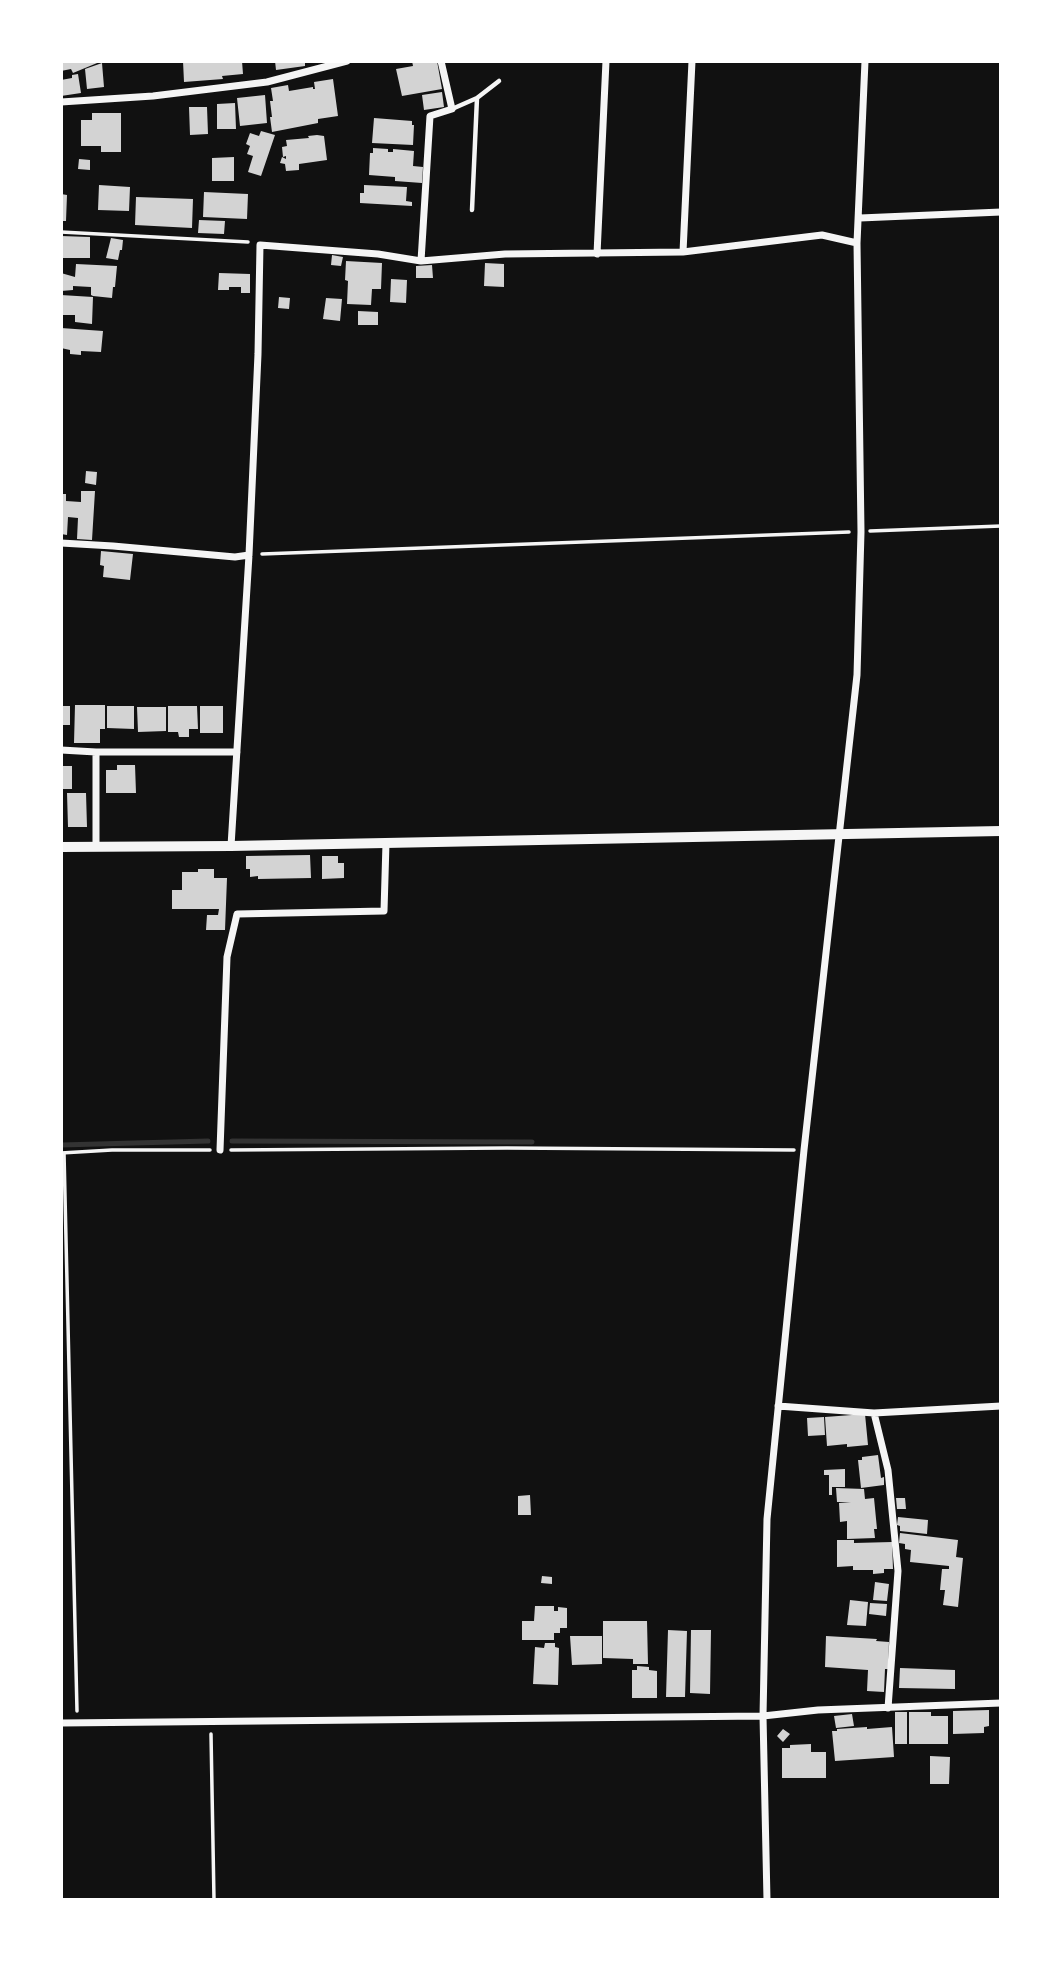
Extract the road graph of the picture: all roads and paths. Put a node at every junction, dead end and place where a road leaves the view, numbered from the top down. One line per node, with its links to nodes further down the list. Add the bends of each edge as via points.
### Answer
1 (347, 61): 8 (street, via 267,82)
2 (441, 61): 9 (street)
3 (606, 61): 17 (street)
4 (692, 61): 16 (street)
5 (865, 61): 12 (street)
6 (499, 81): 7 (lane)
7 (477, 98): 9 (lane); 10 (lane)
8 (61, 102)
9 (452, 109): 18 (street, via 430,116)
10 (472, 210)
11 (1001, 212): 12 (street)
12 (860, 218): 14 (street)
13 (61, 232): 15 (path)
14 (857, 243): 16 (street, via 822,235); 20 (street)
15 (260, 245): 18 (street); 22 (street)
16 (683, 252): 17 (street)
17 (597, 254): 18 (street, via 505,254)
18 (421, 261)
19 (1001, 526): 20 (path)
20 (861, 532): 22 (path); 27 (street, via 857,675)
21 (61, 544): 22 (street)
22 (249, 555): 25 (street)
23 (61, 750): 24 (street)
24 (96, 752): 25 (street); 31 (street)
25 (237, 752): 29 (street)
26 (1001, 831): 27 (street)
27 (841, 834): 28 (street); 33 (street)
28 (387, 843): 29 (street); 32 (street, via 384,911 237,914 227,957)
29 (231, 846): 31 (street)
30 (61, 847): 31 (street)
31 (96, 847)
32 (220, 1150): 33 (path); 34 (path)
33 (804, 1150): 35 (street)
34 (63, 1153): 42 (path)
35 (778, 1406): 37 (street); 40 (street, via 767,1519)
36 (1001, 1406): 37 (street)
37 (874, 1413): 39 (street, via 888,1470 898,1571)
38 (1001, 1703): 39 (street)
39 (888, 1708): 40 (street)
40 (763, 1716): 43 (street); 45 (street)
41 (61, 1723): 42 (street)
42 (77, 1723): 43 (street)
43 (211, 1723): 44 (path)
44 (214, 1900)
45 (767, 1900)

